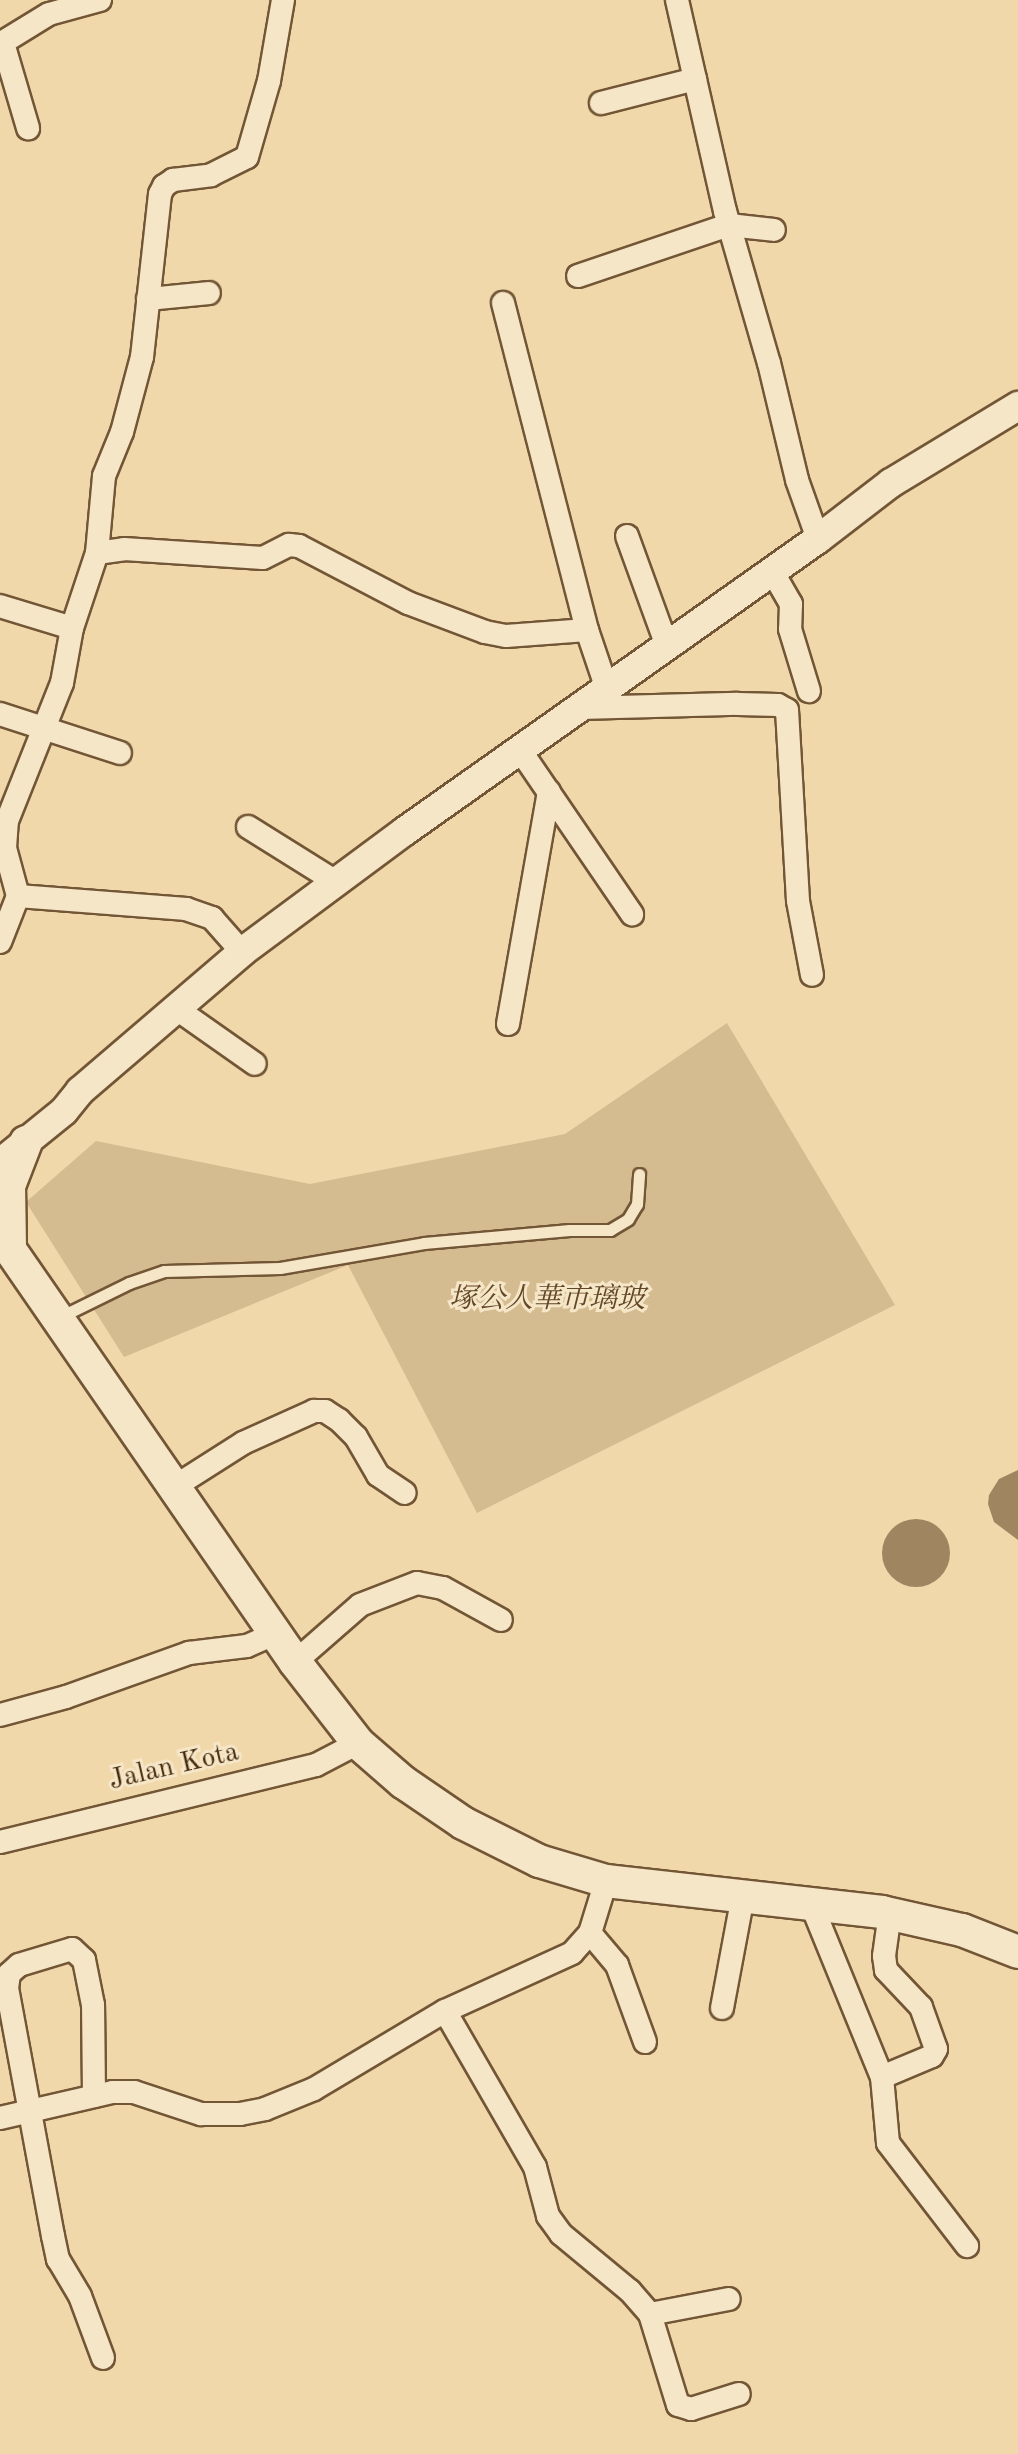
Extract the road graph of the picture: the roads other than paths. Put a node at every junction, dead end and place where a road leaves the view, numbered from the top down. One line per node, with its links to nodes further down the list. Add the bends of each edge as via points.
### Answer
1 (100, 0): 4 (street, via 49,14)
2 (283, 0): 12 (street, via 269,81 247,157 211,175 164,186)
3 (677, 0): 5 (street)
4 (2, 44): 7 (street)
5 (695, 79): 6 (street); 8 (street)
6 (601, 103)
7 (28, 128)
8 (729, 225): 9 (street); 10 (street); 16 (street, via 797,480)
9 (774, 230)
10 (578, 276)
11 (209, 293): 12 (street)
12 (148, 299): 17 (street, via 132,401 104,476)
13 (503, 303): 21 (street)
14 (1018, 406): 16 (street, via 891,483)
15 (627, 536): 22 (street)
16 (818, 539): 18 (street)
17 (97, 553): 20 (street); 21 (street, via 124,549 263,558 289,545 299,546 408,603 485,632 506,636)
18 (772, 571): 22 (street); 24 (street, via 791,604 790,629)
19 (0, 606): 20 (street)
20 (72, 628): 27 (street, via 62,683)
21 (587, 630): 23 (street)
22 (667, 646): 23 (street)
23 (607, 689): 25 (street)
24 (809, 691)
25 (580, 708): 28 (street); 37 (street, via 785,707 791,725 798,901)
26 (0, 714): 27 (street)
27 (42, 728): 29 (street); 33 (street, via 7,821 5,848)
28 (520, 750): 30 (street); 32 (street)
29 (120, 753)
30 (549, 792): 34 (street); 39 (street)
31 (248, 827): 32 (street)
32 (336, 882): 36 (street)
33 (18, 896): 35 (street); 36 (street, via 186,909 212,918)
34 (632, 914)
35 (0, 942)
36 (242, 952): 38 (street)
37 (812, 975)
38 (177, 1009): 40 (street); 41 (street, via 74,1096 56,1101)
39 (508, 1024)
40 (255, 1064)
41 (11, 1138): 42 (street); 44 (main road)
42 (0, 1163)
43 (639, 1174): 45 (lane, via 637,1204 628,1219 610,1230 424,1243 280,1268 164,1271)
44 (5, 1242): 45 (main road)
45 (59, 1317): 46 (main road)
46 (174, 1487): 47 (street, via 243,1443 325,1411 356,1437 378,1475); 49 (main road)
47 (405, 1493)
48 (501, 1620): 50 (street, via 443,1588 417,1583 360,1605)
49 (276, 1633): 50 (main road); 51 (street, via 247,1646 189,1653)
50 (295, 1662): 52 (main road)
51 (0, 1715)
52 (358, 1743): 53 (street, Jalan Kota, via 307,1768); 54 (main road, via 463,1823 539,1861)
53 (0, 1842)
54 (606, 1881): 55 (main road); 58 (street)
55 (743, 1896): 56 (main road); 60 (street)
56 (810, 1901): 57 (main road); 63 (street)
57 (890, 1913): 59 (main road, via 962,1930); 63 (street, via 886,1970 921,2007 936,2049 932,2056)
58 (590, 1933): 61 (street, via 572,1953); 62 (street, via 617,1965)
59 (1018, 1952)
60 (722, 2008)
61 (445, 2011): 64 (street, via 314,2089 265,2109 201,2114 134,2092); 69 (street, via 535,2167 553,2226)
62 (645, 2042)
63 (882, 2077): 67 (street, via 891,2150)
64 (94, 2096): 65 (street); 65 (street, via 93,2005 84,1960 72,1949 19,1965 9,1974 7,1988)
65 (31, 2113): 66 (street); 70 (street, via 58,2259 80,2296)
66 (0, 2118)
67 (967, 2246)
68 (729, 2299): 69 (street)
69 (650, 2314): 71 (street, via 678,2405 691,2409)
70 (103, 2358)
71 (739, 2394)

